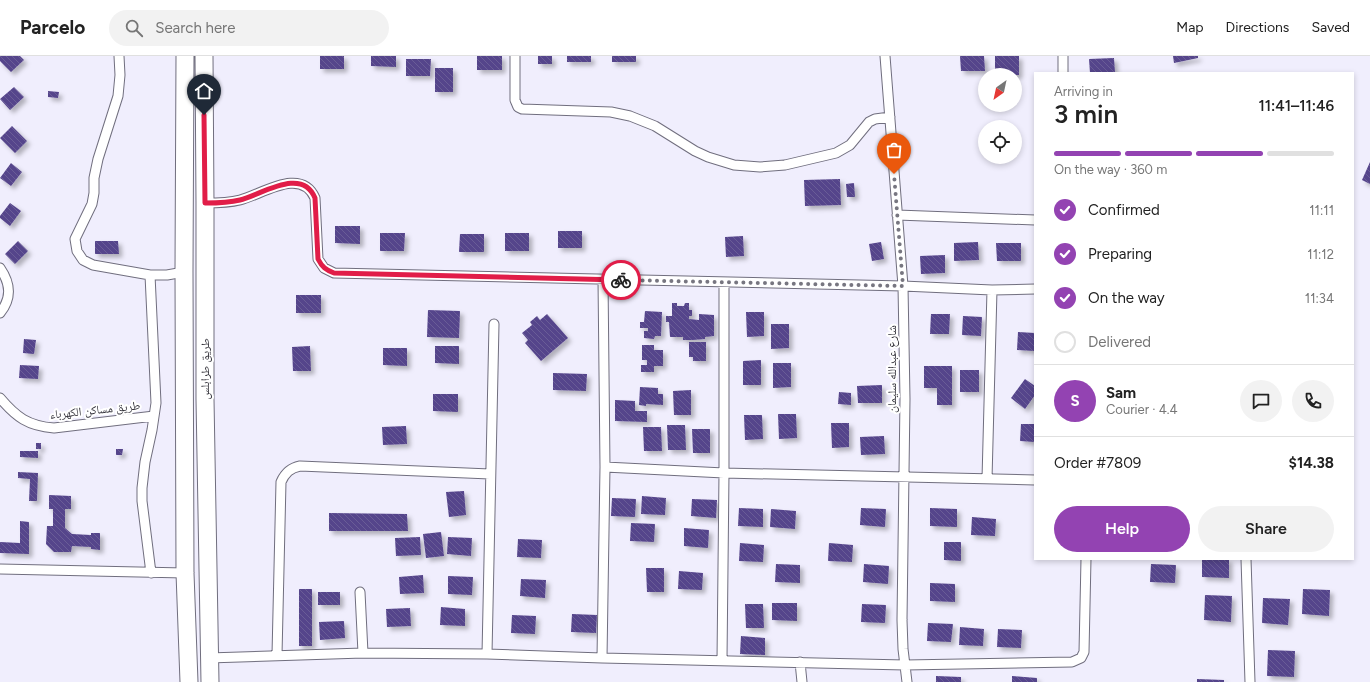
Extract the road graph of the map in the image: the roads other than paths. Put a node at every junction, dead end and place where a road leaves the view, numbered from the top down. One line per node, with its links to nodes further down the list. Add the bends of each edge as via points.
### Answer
1 (119, 56): 14 (street, via 118,96 98,159 94,178 94,199 77,233 75,245 83,260 93,265)
2 (185, 56): 13 (highway)
3 (204, 56): 9 (highway, طريق طرابلس)
4 (515, 56): 8 (street, via 515,100 522,109 607,112 630,116 655,126 695,152 734,165 773,167 836,153 850,145 869,122)
5 (885, 56): 8 (street, شارع عبدالله سليمان)
6 (1063, 56): 7 (street)
7 (1063, 72)
8 (890, 117): 10 (street, شارع عبدالله سليمان)
9 (205, 203): 15 (street, via 239,200 286,184 306,186 315,198 318,259 324,268 334,273); 39 (highway, طريق طرابلس)
10 (897, 215): 11 (street); 17 (street, شارع عبدالله سليمان)
11 (1034, 220)
12 (0, 268): 20 (street, via 8,281 9,294)
13 (184, 272): 14 (street); 34 (highway)
14 (150, 275): 23 (street, via 156,391)
15 (603, 279): 16 (street); 24 (street)
16 (724, 282): 17 (street); 25 (street)
17 (903, 286): 19 (street); 27 (street, شارع عبدالله سليمان)
18 (1034, 289): 19 (street)
19 (992, 290): 28 (street)
20 (0, 313)
21 (494, 324): 26 (street)
22 (0, 398): 23 (street, طريق مساكن الكهرباء, via 12,412 40,427 54,428)
23 (154, 416): 33 (street, via 142,488)
24 (605, 467): 25 (street); 40 (street)
25 (724, 473): 27 (street); 41 (street)
26 (490, 474): 37 (street); 38 (street, via 300,466 287,472 281,482)
27 (903, 476): 28 (street); 43 (street, شارع عبدالله سليمان, via 902,620)
28 (987, 479): 29 (street)
29 (1034, 480)
30 (1086, 560): 43 (street, via 1085,649 1079,660)
31 (1246, 560): 48 (street)
32 (0, 569): 33 (street)
33 (151, 572): 34 (street)
34 (185, 573): 44 (highway)
35 (360, 592): 36 (street)
36 (363, 653): 37 (street); 38 (street)
37 (487, 654): 40 (street)
38 (277, 655): 39 (street)
39 (208, 658): 45 (highway, طريق طرابلس)
40 (602, 658): 41 (street)
41 (722, 660): 42 (street)
42 (800, 662): 43 (street); 46 (street)
43 (905, 664): 47 (street, شارع عبدالله سليمان)
44 (189, 682)
45 (210, 682)
46 (802, 682)
47 (907, 682)
48 (1250, 682)

